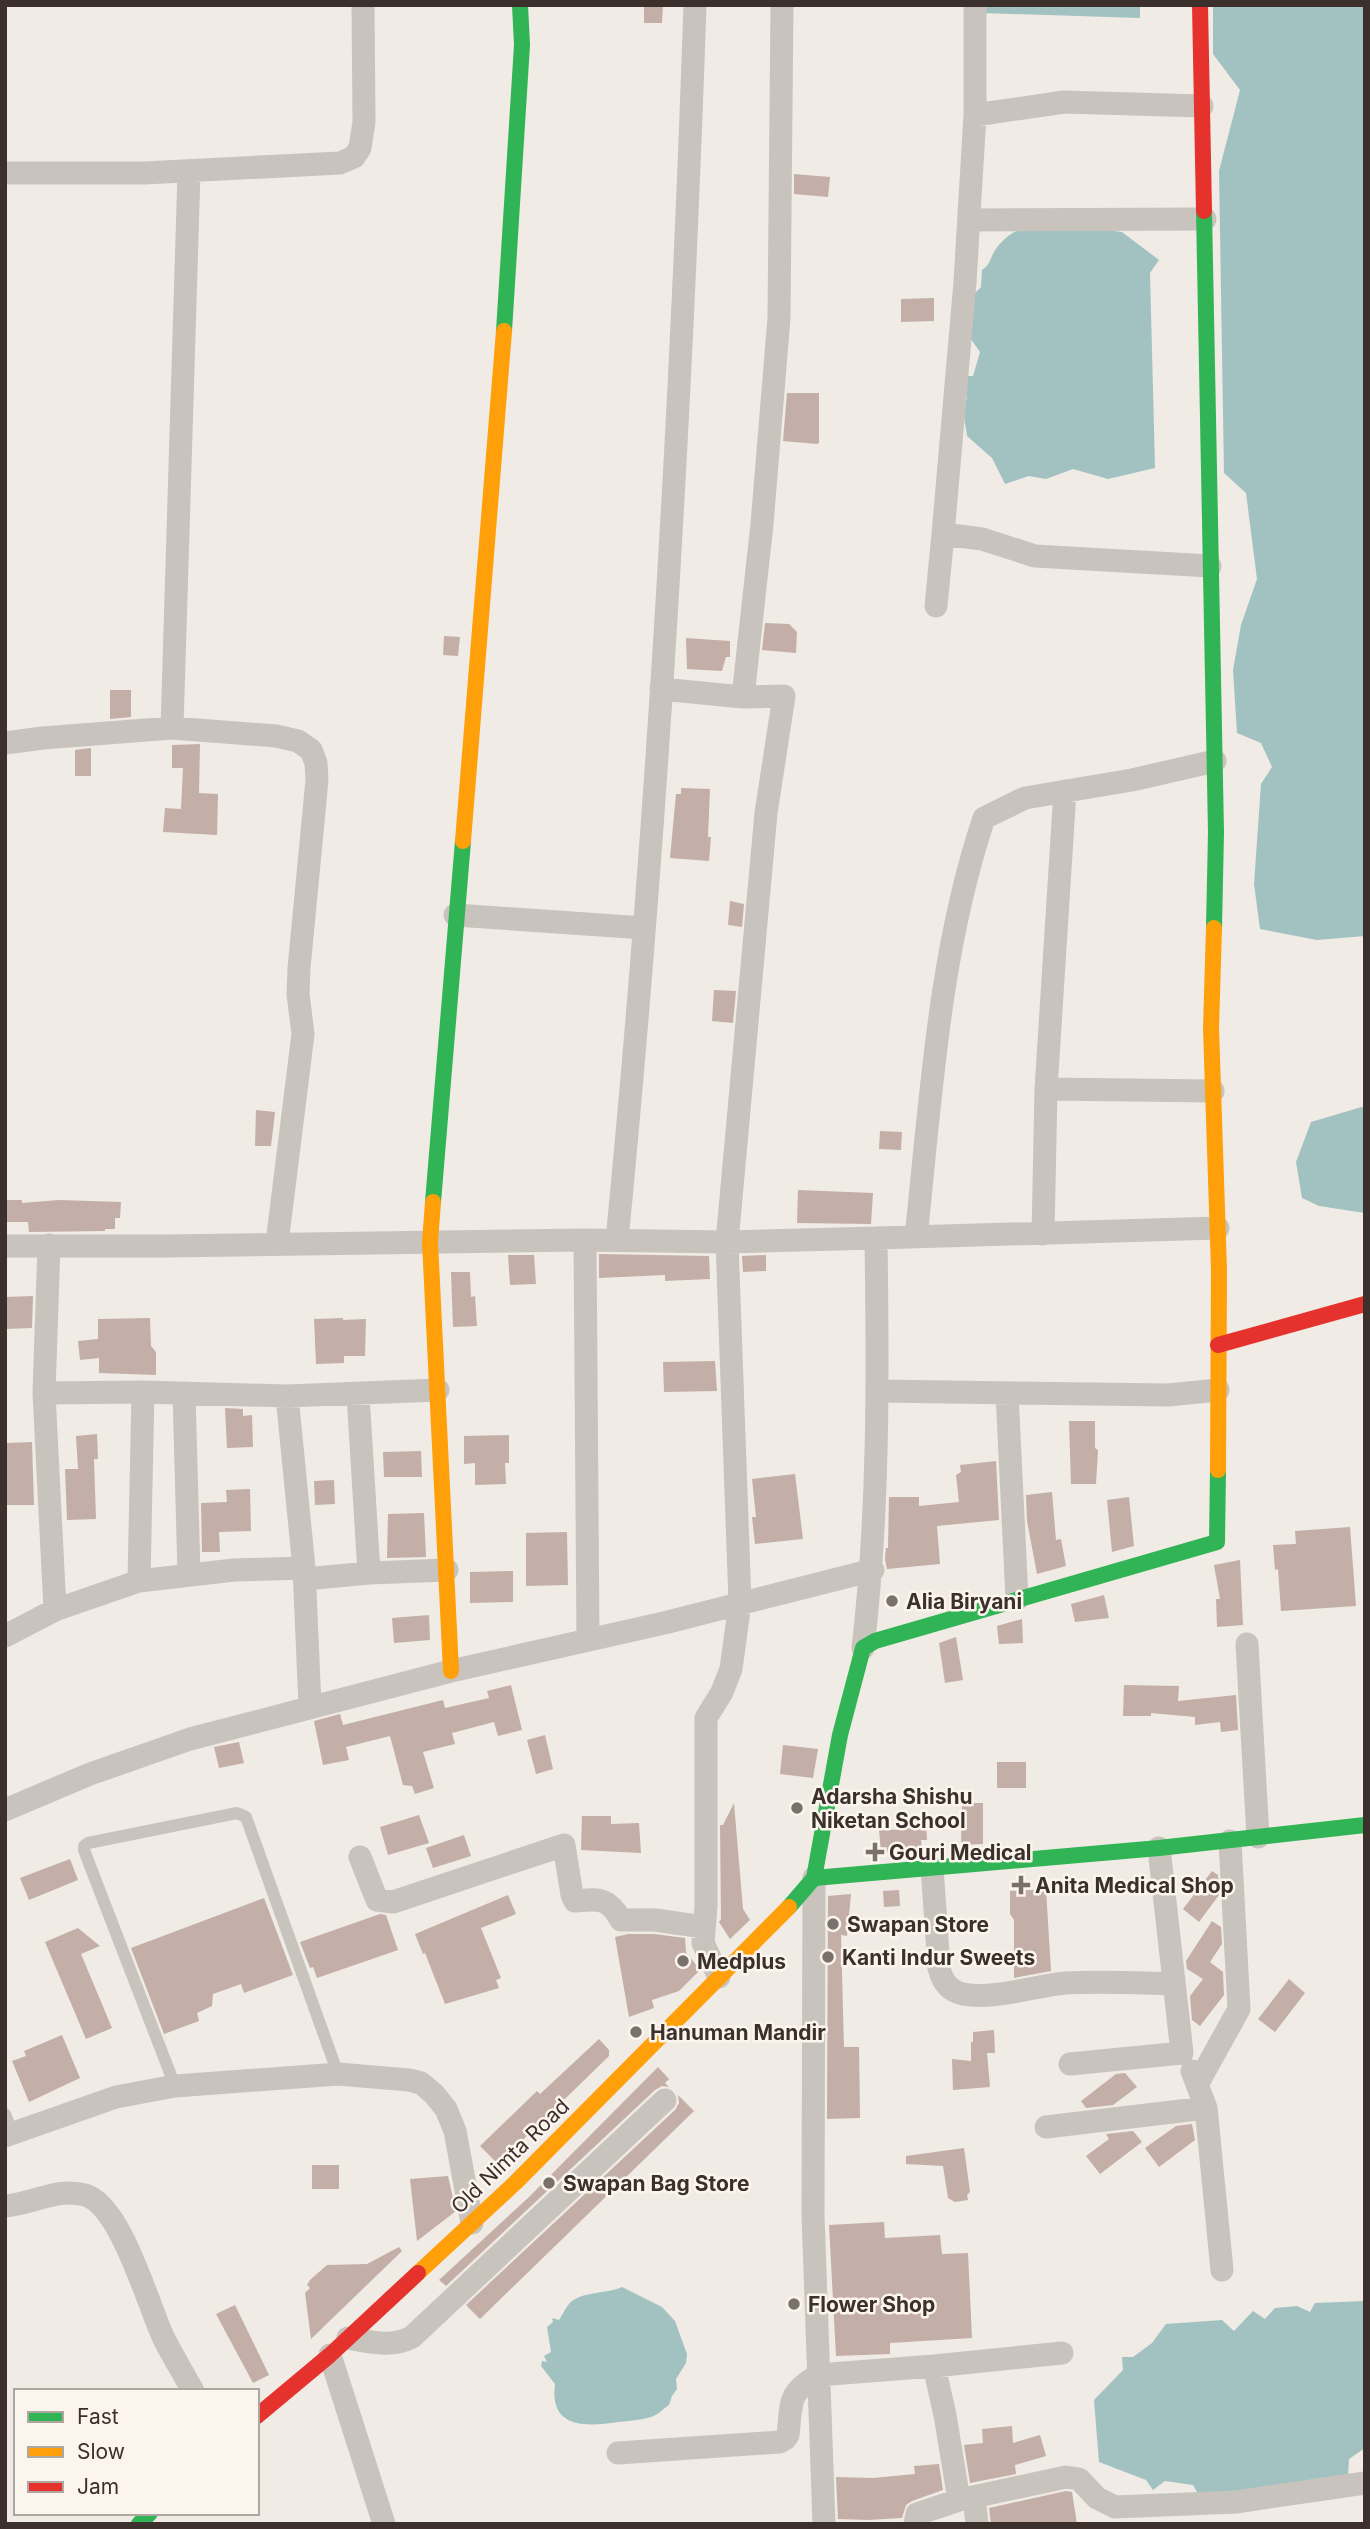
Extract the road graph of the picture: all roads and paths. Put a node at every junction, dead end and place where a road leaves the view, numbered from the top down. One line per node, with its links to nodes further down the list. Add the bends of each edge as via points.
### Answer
1 (363, 5): 9 (street, via 364,122 354,157 340,163)
2 (520, 5): 22 (street, via 522,45 510,257)
3 (695, 5): 16 (street, via 676,472)
4 (782, 5): 17 (street, via 779,318)
5 (975, 5): 8 (street)
6 (1200, 5): 7 (street)
7 (1202, 106): 8 (street, via 1064,102); 11 (street)
8 (975, 115): 12 (street)
9 (188, 172): 10 (street); 18 (street)
10 (5, 173)
11 (1205, 219): 12 (street); 14 (street)
12 (969, 220): 13 (street)
13 (943, 534): 14 (street, via 982,539 1035,556); 15 (street)
14 (1210, 566): 20 (street)
15 (936, 606)
16 (661, 689): 17 (street); 23 (street)
17 (743, 697): 32 (street, via 783,696 766,813)
18 (172, 728): 19 (street); 34 (street, via 298,741 311,750 316,764 299,968 303,1034)
19 (5, 743)
20 (1215, 761): 21 (street); 25 (street)
21 (1065, 791): 24 (street); 28 (street, via 1025,798 984,818 966,870 947,967)
22 (455, 915): 23 (street); 33 (street)
23 (644, 928): 31 (street)
24 (1046, 1089): 25 (street); 27 (street)
25 (1213, 1091): 26 (street)
26 (1218, 1228): 27 (street); 38 (street)
27 (1043, 1234): 28 (street)
28 (916, 1237): 29 (street)
29 (876, 1238): 32 (street); 41 (street)
30 (585, 1240): 31 (street); 33 (street); 58 (street)
31 (617, 1240): 32 (street)
32 (727, 1241): 55 (street)
33 (430, 1242): 34 (street); 39 (street)
34 (277, 1244): 36 (street)
35 (5, 1245): 36 (street)
36 (49, 1245): 43 (street)
37 (1365, 1304): 38 (street)
38 (1218, 1345): 40 (street)
39 (438, 1390): 46 (street); 48 (street)
40 (1218, 1390): 45 (street, via 1168,1395); 54 (street, via 1217,1542)
41 (878, 1391): 45 (street); 49 (street)
42 (143, 1392): 43 (street); 44 (street); 53 (street)
43 (44, 1393): 56 (street)
44 (184, 1393): 47 (street); 51 (street)
45 (1007, 1393): 54 (street)
46 (358, 1395): 47 (street); 50 (street)
47 (287, 1396): 52 (street)
48 (447, 1570): 50 (street); 61 (street)
49 (873, 1570): 55 (street); 60 (street)
50 (369, 1573): 52 (street)
51 (189, 1574): 52 (street); 53 (street)
52 (304, 1574): 62 (street)
53 (139, 1581): 56 (street)
54 (1017, 1599): 60 (street)
55 (740, 1604): 58 (street); 71 (street, via 731,1669 706,1718)
56 (55, 1609): 57 (street)
57 (5, 1636)
58 (588, 1640): 61 (street)
59 (1247, 1644): 65 (street)
60 (863, 1648): 70 (street, via 840,1735)
61 (451, 1671): 62 (street)
62 (310, 1706): 63 (street, via 143,1755)
63 (5, 1810)
64 (1365, 1825): 65 (street)
65 (1258, 1837): 66 (street)
66 (1230, 1841): 67 (street); 77 (street, via 1239,2009)
67 (1160, 1848): 69 (street); 73 (street)
68 (360, 1857): 71 (street, via 377,1900 393,1902 564,1844 575,1901 605,1901 621,1920)
69 (932, 1867): 70 (street); 73 (street, via 939,1968 952,1990 984,1994 1063,1983)
70 (814, 1878): 72 (street, Old Nimta Road); 90 (street, via 813,2215)
71 (704, 1927): 72 (street, via 702,1943)
72 (719, 1977): 84 (street, Old Nimta Road)
73 (1174, 1984): 74 (street)
74 (1182, 2053): 75 (street); 77 (street)
75 (1070, 2064)
76 (338, 2074): 78 (street); 78 (lane, via 246,1817 237,1813 84,1846); 84 (street, via 409,2080 434,2094 455,2131)
77 (1198, 2083): 80 (street)
78 (176, 2085): 82 (street)
79 (665, 2100): 86 (street, via 412,2337 388,2344)
80 (1206, 2108): 81 (street); 85 (street)
81 (1046, 2127)
82 (8, 2128)
83 (5, 2206): 91 (street, via 74,2193 104,2206)
84 (471, 2223): 86 (street, Old Nimta Road)
85 (1222, 2270)
86 (348, 2338): 88 (street, Old Nimta Road)
87 (1062, 2353): 89 (street)
88 (330, 2355): 92 (street, Old Nimta Road); 96 (street)
89 (934, 2366): 90 (street); 95 (street)
90 (818, 2375): 93 (street, via 793,2395 788,2435 780,2442); 97 (street)
91 (192, 2389)
92 (259, 2414)
93 (618, 2453)
94 (1365, 2483): 95 (street, via 1236,2502 1115,2507 1097,2498 1079,2479 1066,2477)
95 (966, 2499): 98 (street, via 918,2514); 99 (street)
96 (384, 2524)
97 (824, 2524)
98 (915, 2524)
99 (977, 2524)

